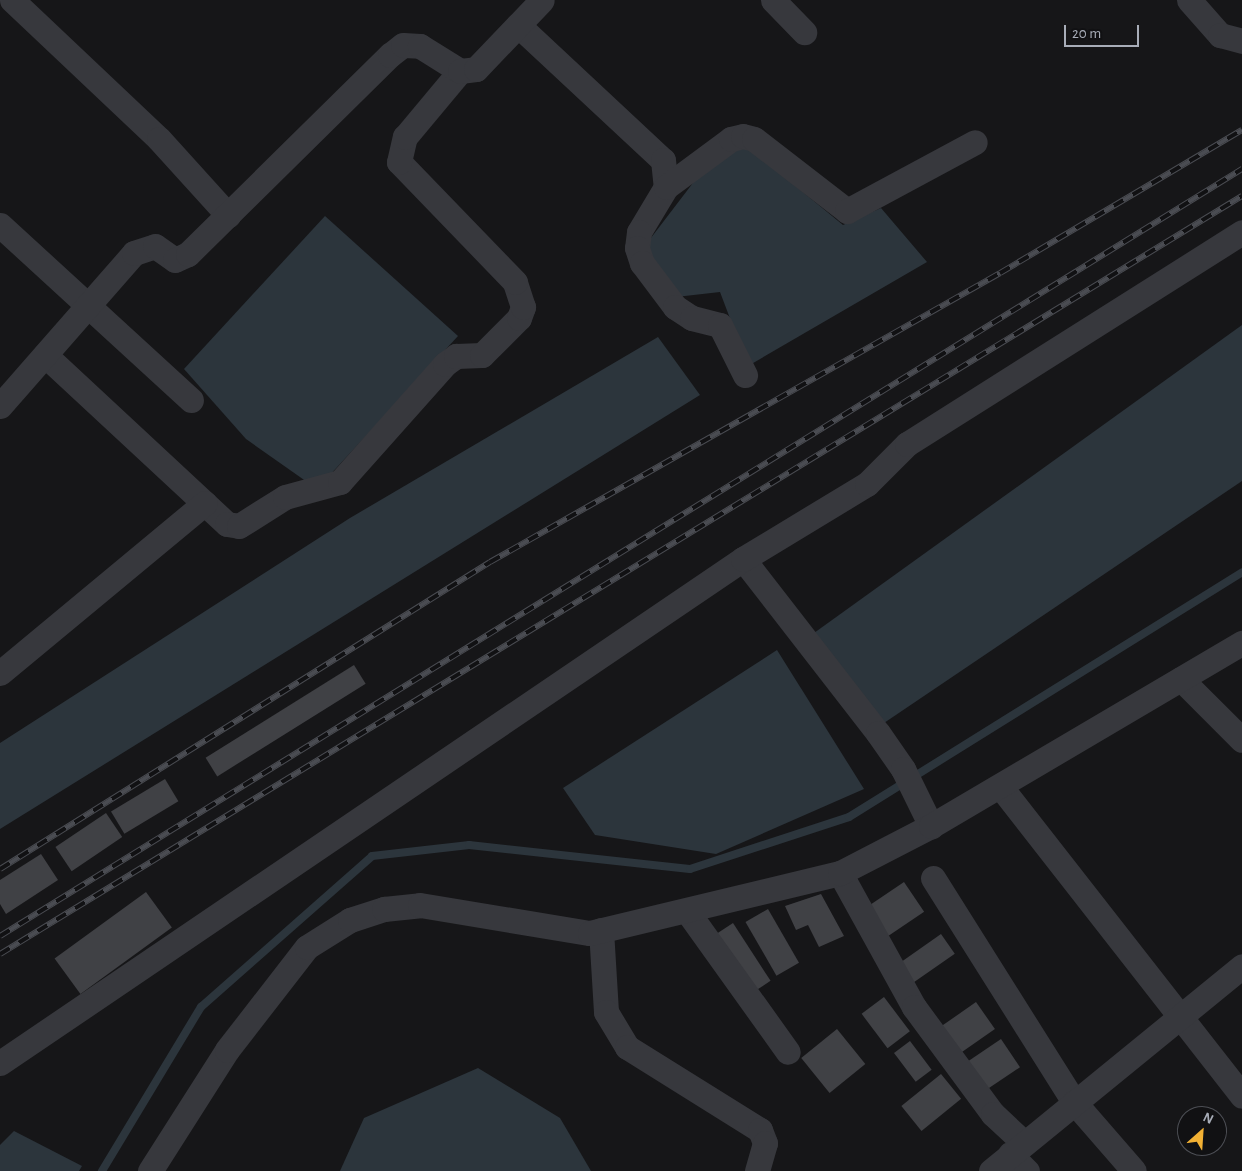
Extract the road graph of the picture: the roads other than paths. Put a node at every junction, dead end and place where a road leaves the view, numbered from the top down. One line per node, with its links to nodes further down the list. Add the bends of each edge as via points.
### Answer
1 (10, 0): 5 (street); 12 (street, via 159,139)
2 (542, 0): 6 (street)
3 (773, 0): 7 (street)
4 (1189, 0): 8 (street, via 1220,35)
5 (0, 8)
6 (518, 25): 9 (street, via 476,69); 11 (street, via 653,147 668,175)
7 (804, 32)
8 (1242, 41)
9 (460, 71): 12 (street, via 420,46 403,45); 20 (street, via 405,137 398,162 515,282 523,306 519,318 482,355 456,356 445,364 330,488 297,492 239,526 228,524)
10 (974, 142): 11 (street, via 847,211 754,139 743,136 732,139)
11 (666, 187): 17 (street, via 638,232 637,248 642,263 675,307 692,318 720,325)
12 (228, 215): 15 (street, via 188,254 175,260 155,246 134,253)
13 (0, 225): 15 (street)
14 (1242, 232): 21 (street, via 907,444 866,484)
15 (88, 305): 16 (street); 18 (street)
16 (45, 355): 19 (street); 20 (street)
17 (746, 375)
18 (191, 400)
19 (0, 406)
20 (205, 503): 23 (street)
21 (743, 560): 27 (street, via 903,769); 35 (street)
22 (1242, 643): 24 (street)
23 (0, 672)
24 (1181, 679): 25 (street); 26 (street)
25 (1242, 740)
26 (1000, 786): 27 (street); 33 (street)
27 (931, 826): 28 (street)
28 (840, 873): 30 (street); 38 (street, via 914,1007)
29 (933, 878): 37 (street)
30 (687, 911): 31 (street); 34 (street)
31 (601, 930): 39 (street, via 590,933 420,905 384,909 350,920 307,947 227,1050); 40 (street, via 606,1012 627,1047 760,1130 765,1143)
32 (1242, 966): 33 (street)
33 (1181, 1020): 36 (street); 37 (street)
34 (788, 1052)
35 (0, 1063)
36 (1242, 1096)
37 (1074, 1102): 38 (street); 42 (street)
38 (1020, 1156): 41 (street)
39 (150, 1171)
40 (757, 1171)
41 (992, 1171)
42 (1134, 1171)

